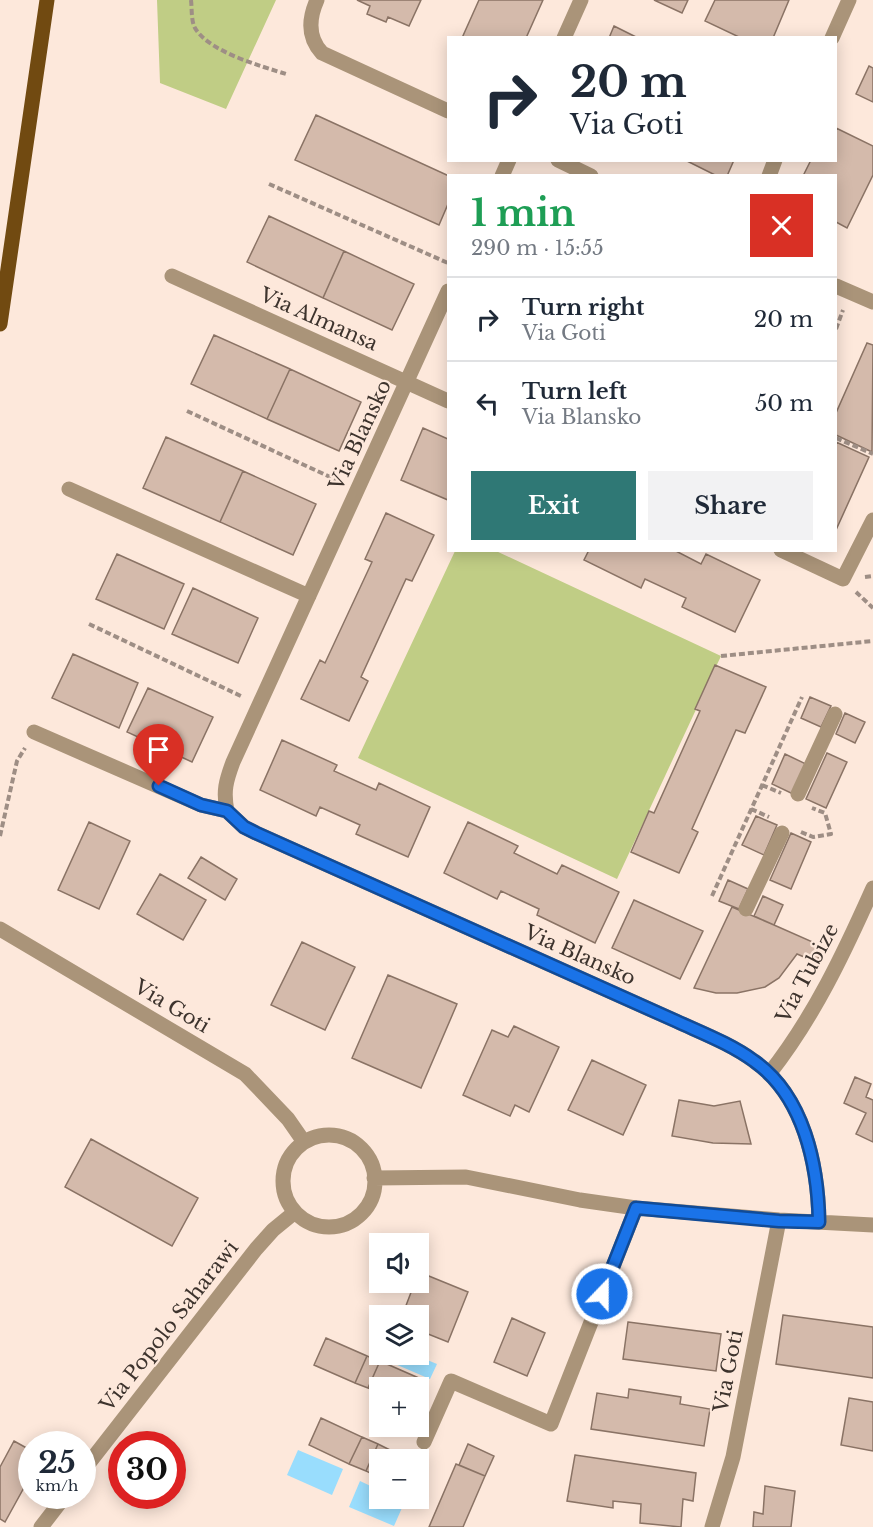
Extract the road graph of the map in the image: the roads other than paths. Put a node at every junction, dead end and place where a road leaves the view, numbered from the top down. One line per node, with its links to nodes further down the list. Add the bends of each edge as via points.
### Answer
1 (46, 0): 14 (main road)
2 (317, 0): 7 (street, via 310,32 322,53)
3 (581, 0): 5 (street)
4 (849, 0): 6 (street)
5 (565, 36)
6 (833, 36)
7 (447, 111)
8 (562, 162): 9 (street)
9 (587, 174)
10 (172, 276): 15 (street, Via Almansa)
11 (837, 286): 13 (street)
12 (447, 293): 15 (street, Via Blansko)
13 (873, 302)
14 (0, 324)
15 (407, 382): 16 (street, Via Almansa); 20 (street, Via Blansko)
16 (447, 401)
17 (69, 489): 20 (street)
18 (873, 520): 19 (street, via 843,579)
19 (785, 552)
20 (309, 596): 24 (street, Via Blansko, via 227,780)
21 (835, 714): 23 (street)
22 (34, 732): 24 (street, Via Blansko, via 201,805)
23 (798, 794)
24 (227, 811): 29 (street, Via Blansko, via 244,827 730,1047)
25 (782, 833): 27 (street)
26 (873, 888): 29 (street, Via Tubize, via 810,1015)
27 (746, 909)
28 (0, 928): 30 (street, Via Goti, via 245,1074)
29 (769, 1074): 35 (street, Via Blansko, via 791,1103 807,1140 815,1170)
30 (304, 1142): 31 (street, via 327,1135 349,1140 367,1155); 33 (street, via 290,1156 283,1175 287,1201)
31 (374, 1178): 32 (street, via 466,1178); 33 (street, via 374,1190 366,1207 352,1220 328,1227 304,1220)
32 (636, 1208): 34 (street); 37 (street, via 550,1424 451,1381)
33 (295, 1212): 38 (street, Via Popolo Saharawi, via 256,1249)
34 (779, 1221): 35 (street); 41 (street, Via Goti, via 733,1457)
35 (819, 1222): 36 (street)
36 (873, 1225)
37 (424, 1442)
38 (96, 1454)
39 (55, 1509): 40 (street)
40 (40, 1527)
41 (712, 1527)

